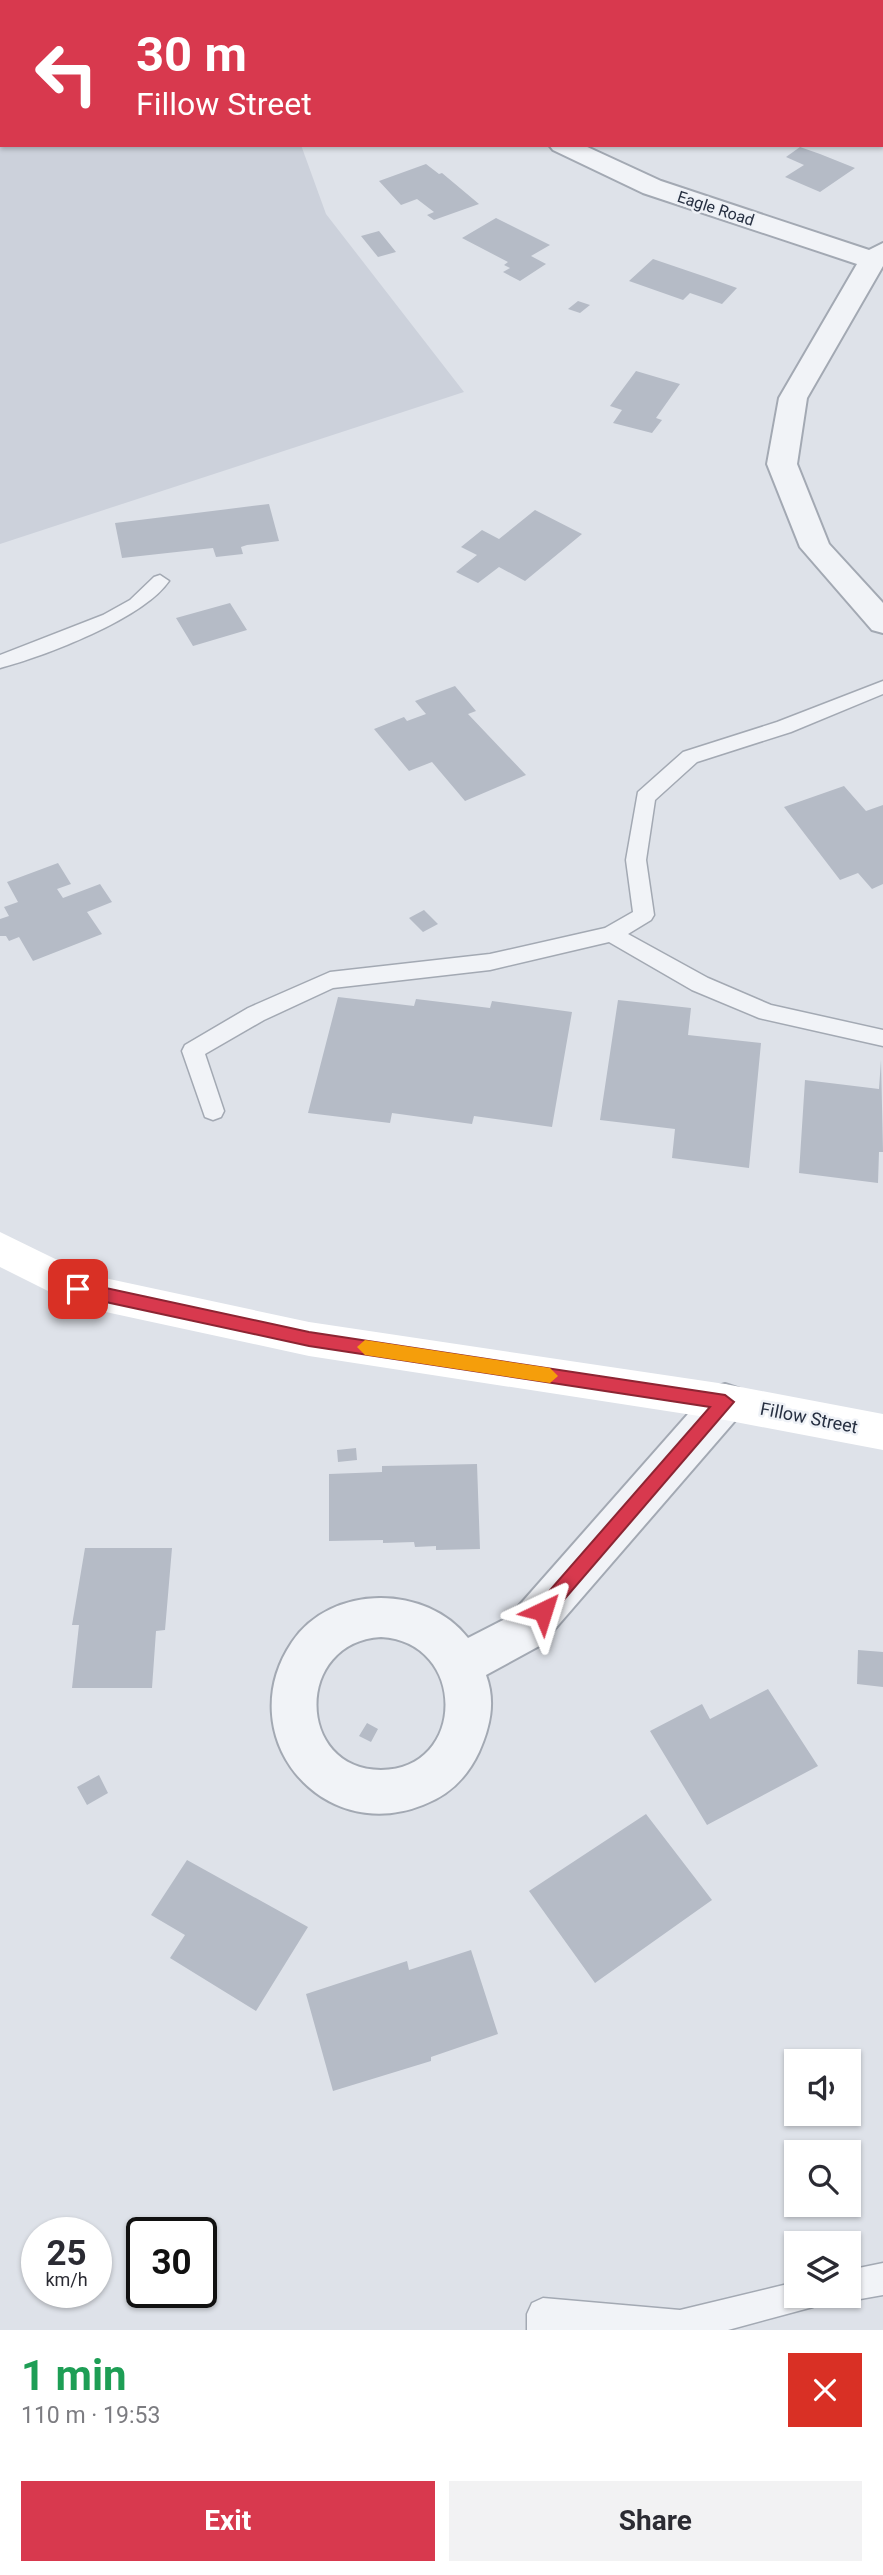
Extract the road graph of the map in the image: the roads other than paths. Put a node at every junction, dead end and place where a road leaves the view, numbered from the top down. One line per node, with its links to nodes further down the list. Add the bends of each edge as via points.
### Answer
1 (566, 147): 2 (street, Eagle Road, via 652,187)
2 (878, 255): 4 (street, via 793,398 782,464 815,547)
3 (160, 581): 5 (lane, via 137,604 110,619)
4 (883, 622)
5 (0, 662)
6 (883, 687): 7 (lane, via 784,727 690,757 645,797 636,860 644,915)
7 (611, 934): 8 (lane, via 700,985 767,1012); 9 (lane, via 490,962 330,980 256,1014 193,1051)
8 (883, 1038)
9 (213, 1111)
10 (0, 1248): 11 (street, Fillow Street, via 78,1289 309,1339)
11 (725, 1402): 12 (street, Fillow Street); 13 (street, via 525,1631)
12 (883, 1432)
13 (461, 1665)
14 (883, 2279): 15 (lane)
15 (861, 2283)
16 (784, 2300): 17 (lane, via 680,2326 542,2314)
17 (542, 2330)

